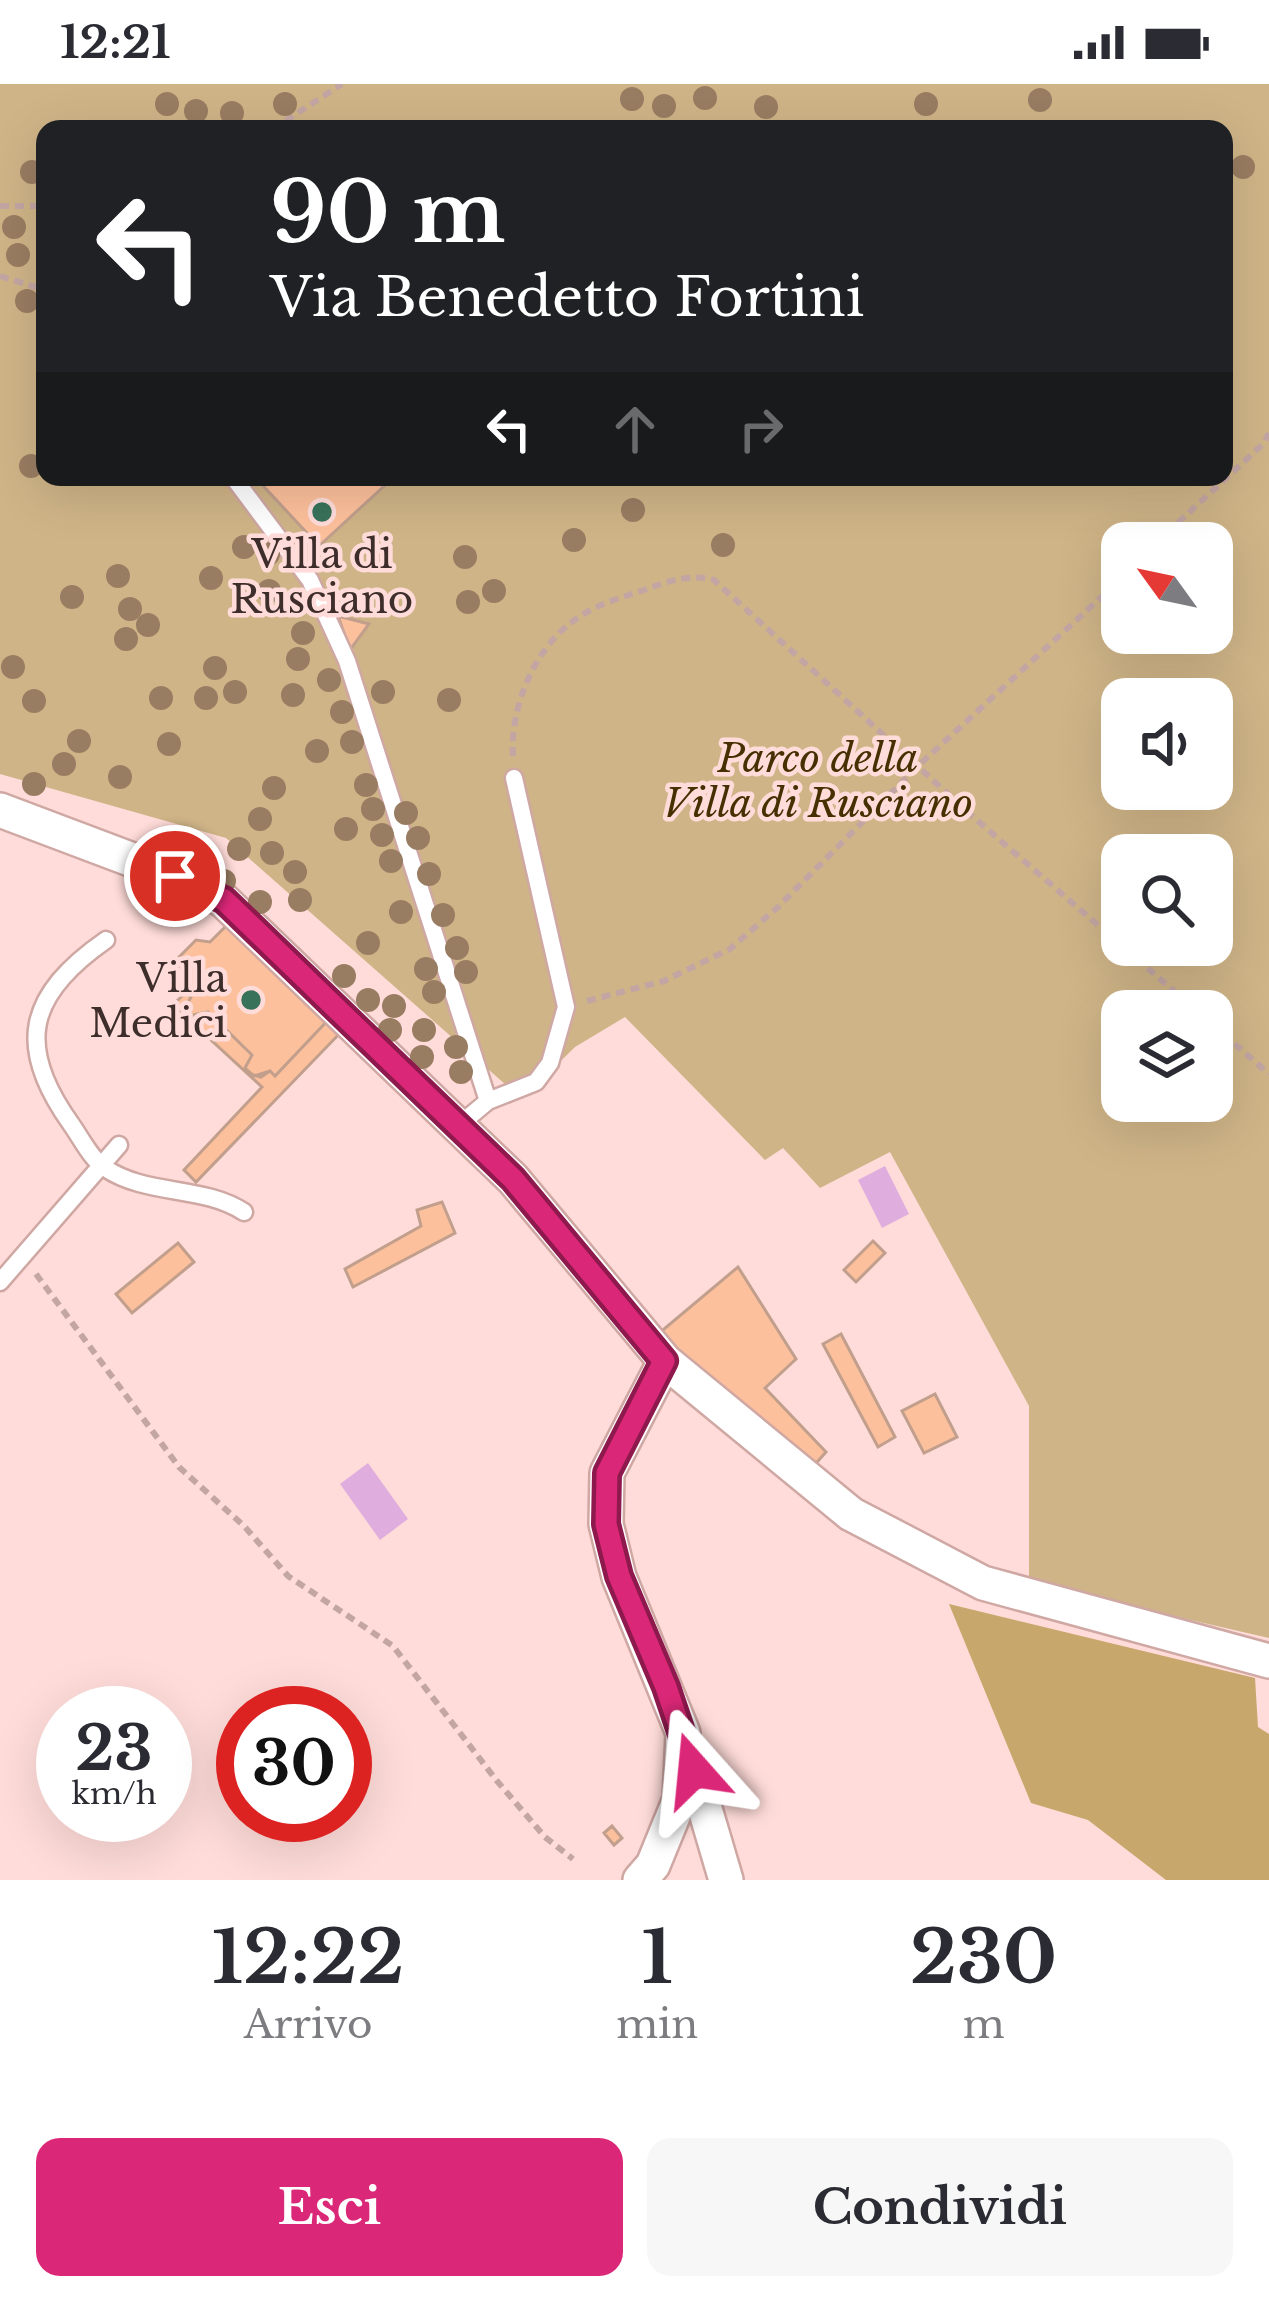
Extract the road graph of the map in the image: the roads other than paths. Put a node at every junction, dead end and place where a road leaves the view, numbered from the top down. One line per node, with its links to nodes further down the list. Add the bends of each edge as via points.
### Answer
1 (240, 486): 5 (lane, via 310,580 347,661)
2 (514, 778): 5 (lane, via 566,1007 536,1082)
3 (0, 810): 6 (street, via 224,900)
4 (106, 940): 8 (lane, via 48,996 34,1031 39,1070)
5 (488, 1101): 6 (lane)
6 (458, 1126): 11 (street, via 513,1179)
7 (119, 1145): 8 (lane)
8 (101, 1166): 9 (lane); 10 (lane)
9 (244, 1213)
10 (0, 1282)
11 (664, 1361): 12 (street, via 851,1514 962,1573); 13 (street, via 607,1473 606,1524)
12 (1269, 1660)
13 (683, 1733): 14 (street, via 680,1799); 15 (street)
14 (640, 1880)
15 (726, 1880)

